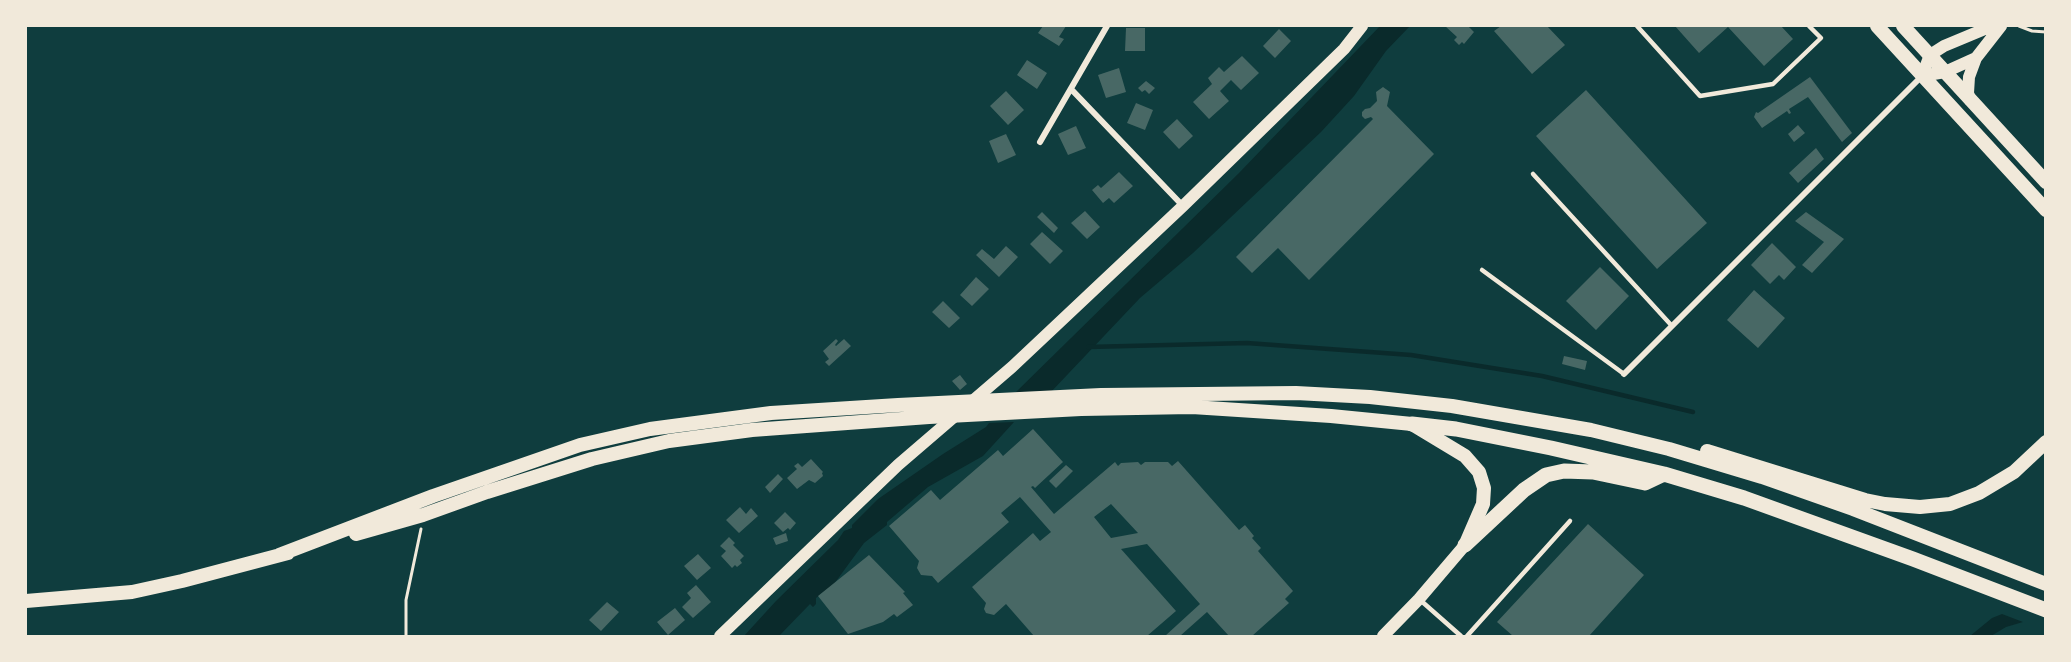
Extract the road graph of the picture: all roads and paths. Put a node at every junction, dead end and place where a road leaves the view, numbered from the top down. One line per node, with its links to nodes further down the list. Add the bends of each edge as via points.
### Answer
1 (1107, 26): 15 (street)
2 (1362, 26): 20 (main road, via 1344,49)
3 (1637, 26): 4 (lane, via 1700,96 1773,84 1821,38)
4 (1809, 26)
5 (1877, 26): 14 (main road)
6 (1903, 26): 11 (main road)
7 (1992, 26): 11 (main road)
8 (2001, 26): 12 (main road)
9 (2019, 26): 10 (path)
10 (2046, 32)
11 (1930, 55): 13 (main road); 14 (main road)
12 (1976, 58): 13 (main road); 16 (main road, via 1969,77)
13 (1946, 72): 14 (main road); 16 (main road)
14 (1922, 76): 21 (main road); 23 (street)
15 (1071, 89): 17 (street); 20 (street)
16 (1970, 100): 19 (main road)
17 (1040, 142)
18 (1533, 174): 23 (lane)
19 (2046, 182)
20 (1183, 206): 38 (main road, via 1012,367 898,465)
21 (2046, 210)
22 (1482, 270): 24 (lane)
23 (1672, 326): 24 (street)
24 (1624, 374)
25 (1412, 424): 28 (highway, via 1456,429); 29 (main road, via 1151,407 752,430 669,441 592,459); 31 (main road, via 1465,456 1479,472 1483,504)
26 (2046, 442): 27 (main road, via 2014,472 1979,493 1950,504 1920,507 1865,500 1685,444)
27 (1669, 449): 32 (main road, via 1591,430 1440,404 1296,393 1101,395 760,414 650,429 580,445); 33 (main road, via 1853,509)
28 (1664, 474): 31 (highway, via 1645,483 1593,472 1546,475 1524,490); 36 (highway, via 1744,498)
29 (423, 515): 32 (main road); 37 (path, via 406,600)
30 (1570, 521): 41 (lane)
31 (1465, 545): 34 (main road)
32 (279, 555): 35 (main road, via 132,592)
33 (2046, 584)
34 (1419, 599): 39 (main road); 40 (lane)
35 (26, 601)
36 (2046, 610)
37 (406, 636)
38 (720, 636)
39 (1383, 636)
40 (1461, 636)
41 (1467, 636)

